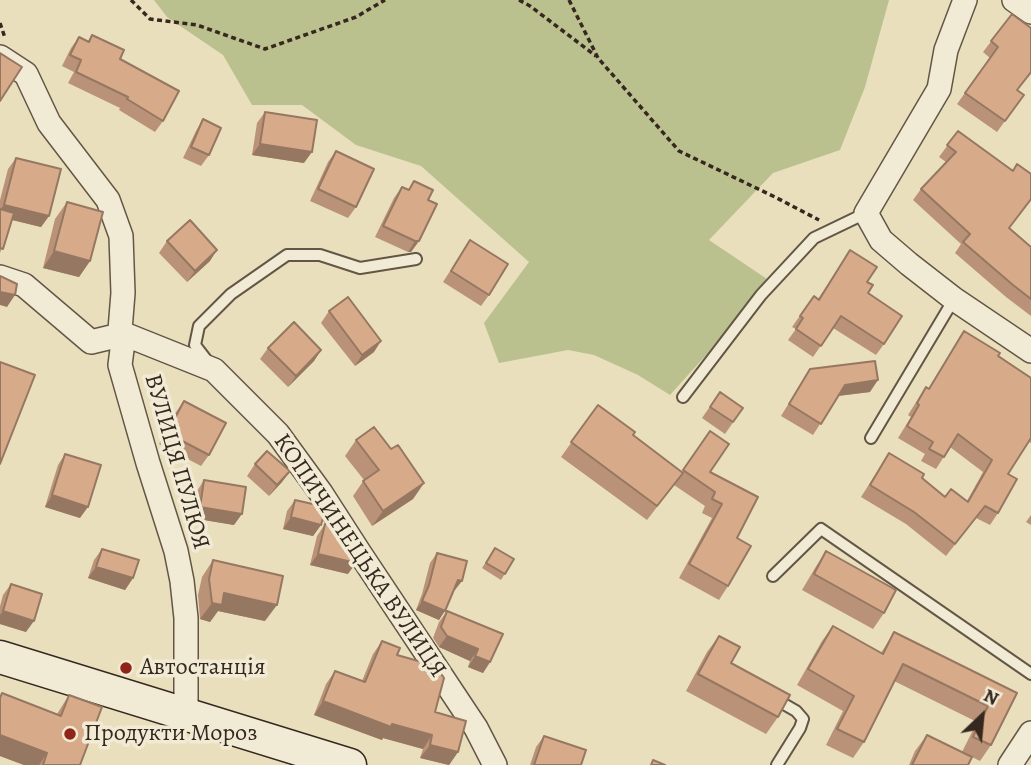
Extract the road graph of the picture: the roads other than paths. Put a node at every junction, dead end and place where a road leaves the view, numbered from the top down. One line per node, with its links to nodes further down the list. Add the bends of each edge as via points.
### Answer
1 (965, 0): 5 (street, via 946,50 939,89)
2 (1014, 0): 3 (street)
3 (1031, 12)
4 (0, 57): 9 (street, ВУЛИЦЯ ПУЛЮЯ, via 26,74 48,123 108,200 121,236 120,331)
5 (866, 213): 8 (street, via 881,240); 12 (lane, via 814,238 761,295)
6 (416, 258): 11 (lane, via 360,268 320,255 287,255 231,294 199,326 195,345)
7 (0, 277): 9 (street, via 24,285 91,342)
8 (954, 299): 10 (street); 13 (lane)
9 (124, 334): 11 (street, КОПИЧИНЕЦЬКА ВУЛИЦЯ); 18 (street, ВУЛИЦЯ ПУЛЮЯ, via 120,365 182,581)
10 (1031, 351)
11 (214, 370): 21 (street, КОПИЧИНЕЦЬКА ВУЛИЦЯ, via 278,434 321,493 476,728)
12 (684, 397)
13 (871, 438)
14 (773, 576): 16 (lane, via 821,529)
15 (0, 657): 18 (main road)
16 (1031, 674)
17 (760, 691): 22 (lane, via 803,719)
18 (186, 715): 20 (main road)
19 (1031, 733): 23 (street)
20 (339, 763)
21 (495, 765)
22 (778, 765)
23 (1010, 765)

